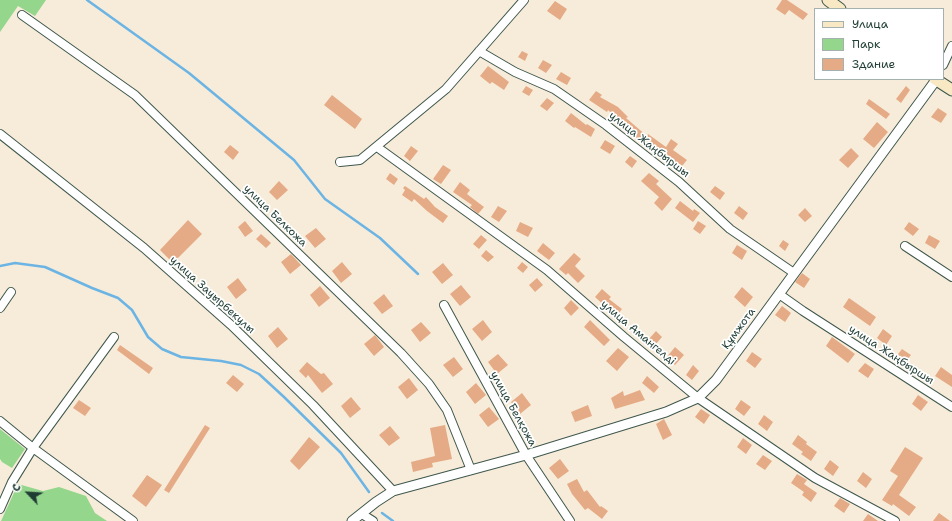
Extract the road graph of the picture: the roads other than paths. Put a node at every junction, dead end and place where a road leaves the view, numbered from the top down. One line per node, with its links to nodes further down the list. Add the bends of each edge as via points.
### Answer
1 (524, 0): 6 (street)
2 (828, 0): 3 (main road)
3 (839, 8)
4 (22, 15): 27 (street, улица Белкожа, via 135,95 401,353 429,384 447,410)
5 (952, 46): 7 (street)
6 (479, 51): 12 (street, via 446,89); 15 (street, улица Жаңбыршы, via 515,72 554,89 606,125 679,182 730,229)
7 (944, 63)
8 (934, 80): 15 (street, Құмжота)
9 (937, 80): 10 (main road)
10 (952, 90)
11 (0, 134): 28 (street, улица Зауырбекулы, via 144,248 231,325 313,405)
12 (377, 147): 13 (street, via 360,160); 22 (street, улица Амангелді, via 547,270)
13 (340, 162)
14 (905, 246): 16 (street)
15 (794, 273): 18 (street, Құмжота)
16 (952, 277)
17 (11, 292): 20 (street)
18 (780, 294): 22 (street, Құмжота, via 716,380); 23 (street, улица Жаңбыршы)
19 (444, 305): 26 (street, улица Белқожа)
20 (0, 308)
21 (114, 336): 25 (street)
22 (698, 398): 26 (street, Құмжота, via 666,412); 35 (street, улица Амангелді, via 815,478)
23 (952, 407)
24 (0, 421): 25 (street)
25 (33, 448): 29 (street, via 12,482); 31 (street)
26 (526, 455): 27 (street, Құмжота); 34 (street, улица Белқожа)
27 (471, 470): 28 (street, Құмжота)
28 (393, 491): 30 (street, Құмжота)
29 (0, 509)
30 (362, 514): 32 (street, Құмжота); 33 (street)
31 (133, 521)
32 (352, 521)
33 (373, 521)
34 (570, 521)
35 (895, 521)

